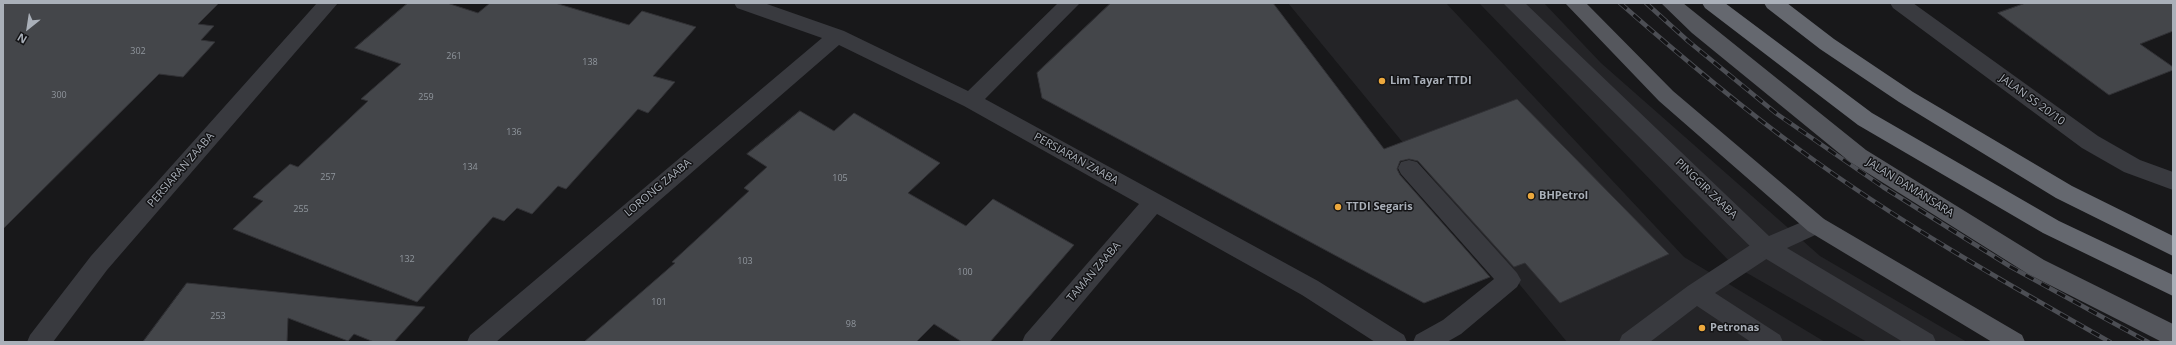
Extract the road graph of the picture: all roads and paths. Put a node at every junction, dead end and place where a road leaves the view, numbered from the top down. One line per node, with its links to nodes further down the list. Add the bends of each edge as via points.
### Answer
1 (328, 3): 21 (street, PERSIARAN ZAABA, via 99,263)
2 (744, 3): 10 (street, PERSIARAN ZAABA)
3 (1070, 3): 11 (street)
4 (1513, 3): 16 (street, PINGGIR ZAABA)
5 (1575, 3): 15 (main road, via 1666,96)
6 (1671, 3): 20 (main road, JALAN DAMANSARA, via 1858,156 2036,267)
7 (1712, 3): 18 (highway, via 1865,119 2050,227)
8 (1774, 3): 17 (highway, via 1827,44 1906,97 2064,192)
9 (1905, 4): 13 (street, JALAN SS 20/10, via 2090,142 2132,166)
10 (837, 36): 11 (street, PERSIARAN ZAABA); 22 (street, LORONG ZAABA)
11 (971, 101): 14 (street, PERSIARAN ZAABA)
12 (1409, 168): 25 (street, via 1509,280 1452,327)
13 (2173, 181)
14 (1154, 202): 23 (street, TAMAN ZAABA); 24 (street, PERSIARAN ZAABA, via 1310,288)
15 (1816, 224): 16 (street); 29 (main road)
16 (1766, 247): 19 (street); 28 (street, PINGGIR ZAABA)
17 (2173, 247)
18 (2173, 286)
19 (1696, 293): 26 (street); 27 (street)
20 (2173, 336)
21 (39, 342)
22 (480, 342)
23 (1034, 342)
24 (1395, 342)
25 (1425, 342)
26 (1631, 342)
27 (1771, 342)
28 (1924, 342)
29 (2013, 342)

